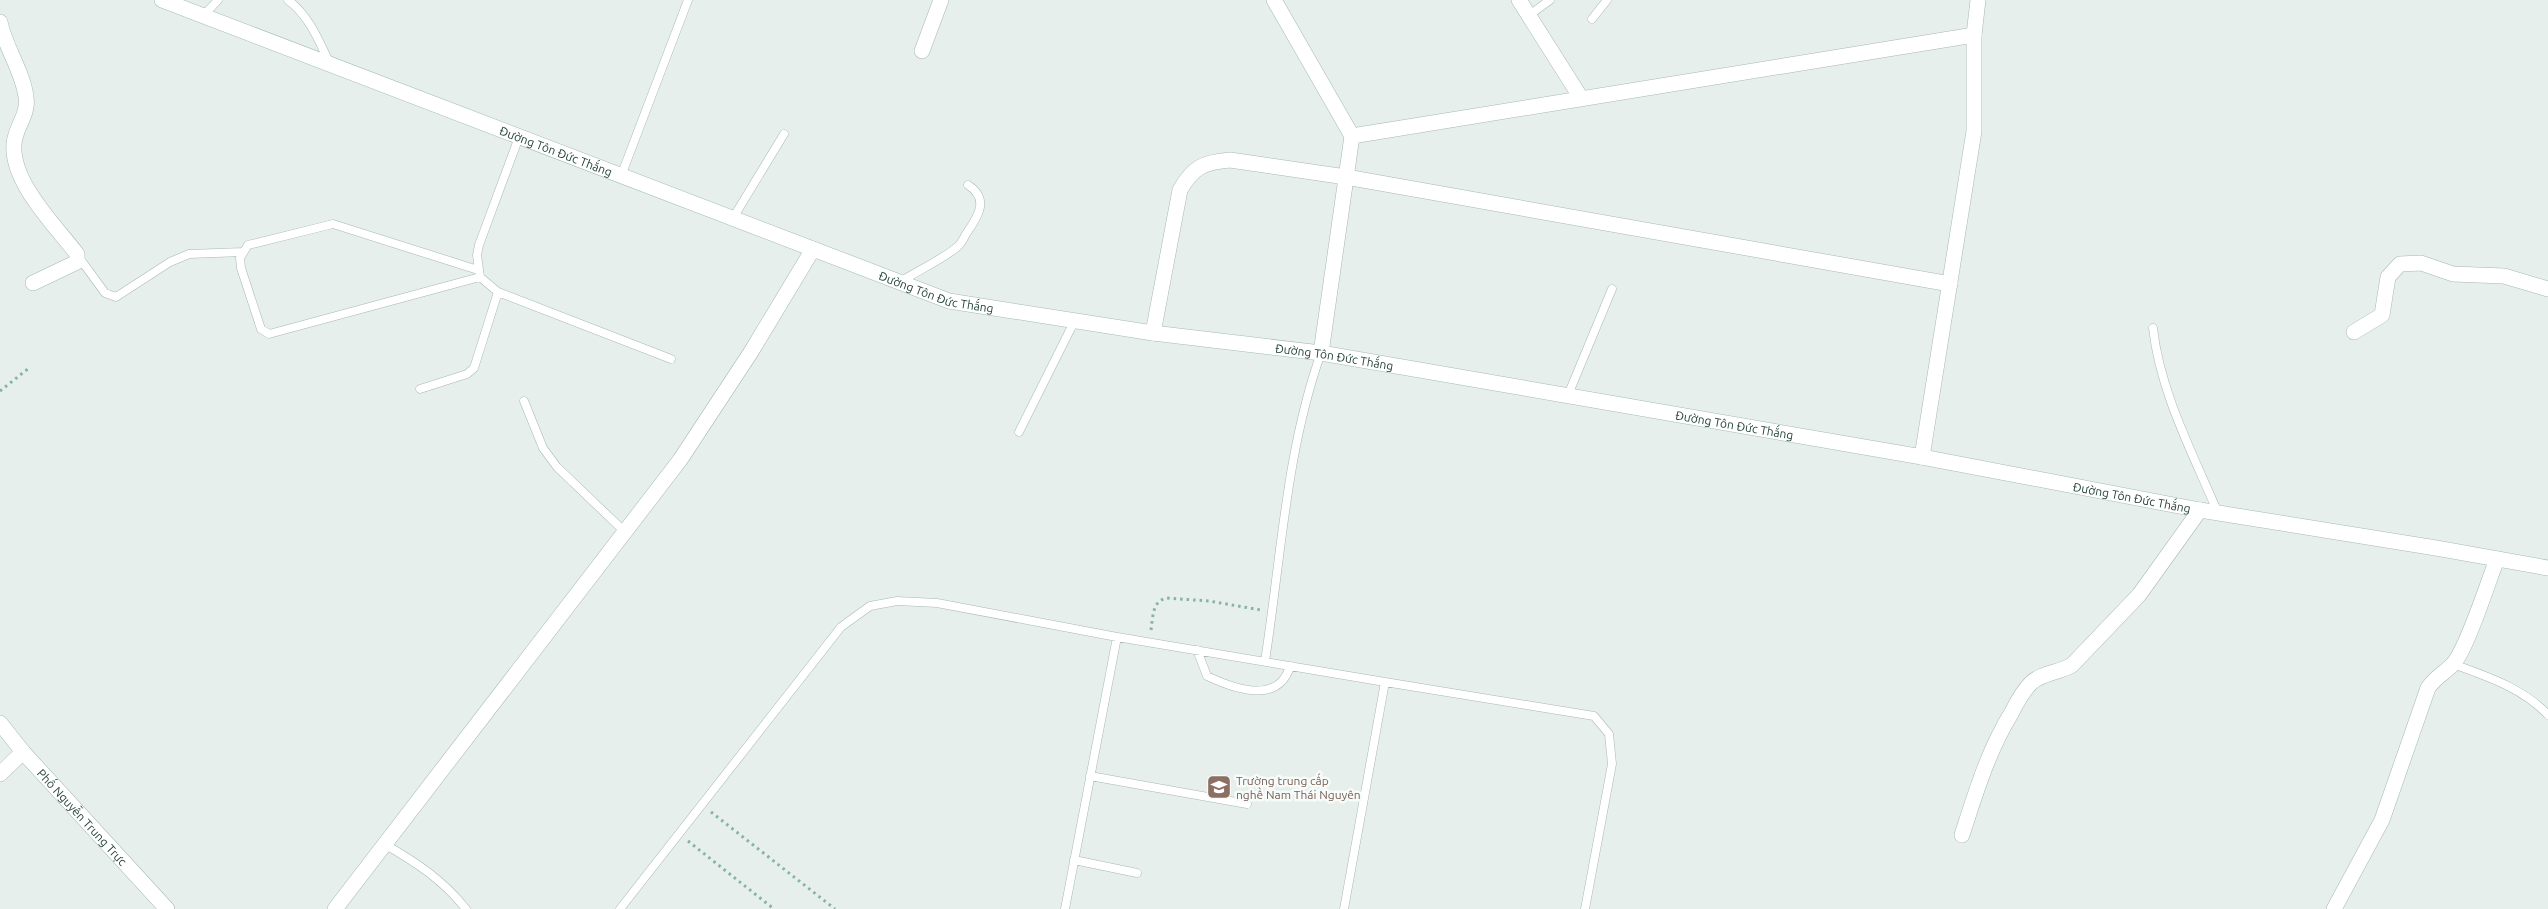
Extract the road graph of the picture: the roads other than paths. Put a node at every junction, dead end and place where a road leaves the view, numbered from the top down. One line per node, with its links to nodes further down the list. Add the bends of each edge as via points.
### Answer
1 (162, 0): 11 (street, Đường Tôn Đức Thắng)
2 (218, 0): 11 (lane)
3 (288, 0): 17 (lane, via 310,22)
4 (688, 0): 22 (lane)
5 (941, 0): 16 (street)
6 (1274, 0): 20 (street)
7 (1518, 0): 12 (street)
8 (1550, 0): 12 (lane)
9 (1607, 0): 13 (lane)
10 (1978, 0): 15 (street)
11 (203, 16): 17 (street, Đường Tôn Đức Thắng)
12 (1528, 16): 18 (street)
13 (1592, 19)
14 (0, 22): 28 (street, via 26,94 27,104 14,137 16,167 23,183)
15 (1974, 35): 18 (street); 32 (street, via 1974,131)
16 (922, 51)
17 (330, 64): 21 (street, Đường Tôn Đức Thắng)
18 (1581, 98): 20 (street)
19 (784, 134): 25 (lane)
20 (1352, 136): 23 (street)
21 (520, 137): 22 (street, Đường Tôn Đức Thắng); 29 (lane, via 479,244 476,255)
22 (622, 176): 25 (street, Đường Tôn Đức Thắng)
23 (1346, 177): 32 (street); 39 (street, via 1230,160 1199,166 1180,190); 40 (street)
24 (968, 185): 30 (lane, via 976,190 981,207 958,247)
25 (733, 218): 26 (street, Đường Tôn Đức Thắng)
26 (813, 249): 30 (street, Đường Tôn Đức Thắng); 49 (street, via 706,422)
27 (243, 252): 28 (lane, via 189,254 170,262 116,296 106,293); 29 (lane, via 248,245 333,224); 29 (lane, via 241,268 261,329 269,334)
28 (76, 254): 31 (street, via 77,262)
29 (479, 274): 35 (lane)
30 (900, 282): 36 (street, Đường Tôn Đức Thắng, via 949,301)
31 (33, 283)
32 (1950, 284): 46 (street)
33 (1612, 289): 43 (lane)
34 (2548, 289): 38 (street, via 2504,276 2452,274 2421,263 2400,264 2388,277 2382,314)
35 (498, 292): 41 (lane); 42 (lane, via 474,368 467,374)
36 (1075, 320): 39 (street, Đường Tôn Đức Thắng); 45 (lane)
37 (2153, 328): 48 (lane, via 2156,354 2166,388)
38 (2354, 332)
39 (1153, 333): 40 (street, Đường Tôn Đức Thắng)
40 (1320, 353): 43 (street, Đường Tôn Đức Thắng); 54 (lane, via 1295,450)
41 (671, 359)
42 (420, 389)
43 (1568, 395): 46 (street, Đường Tôn Đức Thắng)
44 (524, 401): 49 (lane, via 544,448 557,467)
45 (1019, 432)
46 (1922, 457): 47 (street, Đường Tôn Đức Thắng)
47 (2200, 510): 48 (street, Đường Tôn Đức Thắng); 64 (street, via 2138,595 2072,665 2051,671 2032,683 2020,698 1989,752)
48 (2218, 513): 50 (street, Đường Tôn Đức Thắng)
49 (625, 532): 65 (street)
50 (2497, 559): 51 (street, Đường Tôn Đức Thắng); 55 (street)
51 (2548, 568)
52 (1117, 637): 53 (lane); 62 (lane); 71 (lane, via 937,603 897,601 870,606 841,627)
53 (1196, 650): 54 (lane); 56 (lane, via 1207,676 1237,687 1256,690 1275,687 1282,682)
54 (1265, 661): 56 (lane)
55 (2454, 664): 58 (lane, via 2507,685 2536,702); 75 (street, via 2436,676 2428,688 2382,820)
56 (1291, 666): 57 (lane)
57 (1385, 682): 73 (lane); 74 (lane, via 1594,716 1609,734 1612,764)
58 (2548, 715)
59 (0, 723): 60 (street, Phố Nguyễn Trung Trực)
60 (23, 752): 61 (street); 68 (street, Phố Nguyễn Trung Trực)
61 (0, 774)
62 (1090, 776): 63 (lane); 66 (lane)
63 (1247, 804)
64 (1962, 835)
65 (386, 844): 69 (street); 70 (lane, via 450,889)
66 (1074, 860): 67 (lane); 72 (lane)
67 (1137, 872)
68 (167, 909)
69 (335, 909)
70 (466, 909)
71 (620, 909)
72 (1065, 909)
73 (1344, 909)
74 (1585, 909)
75 (2334, 909)

